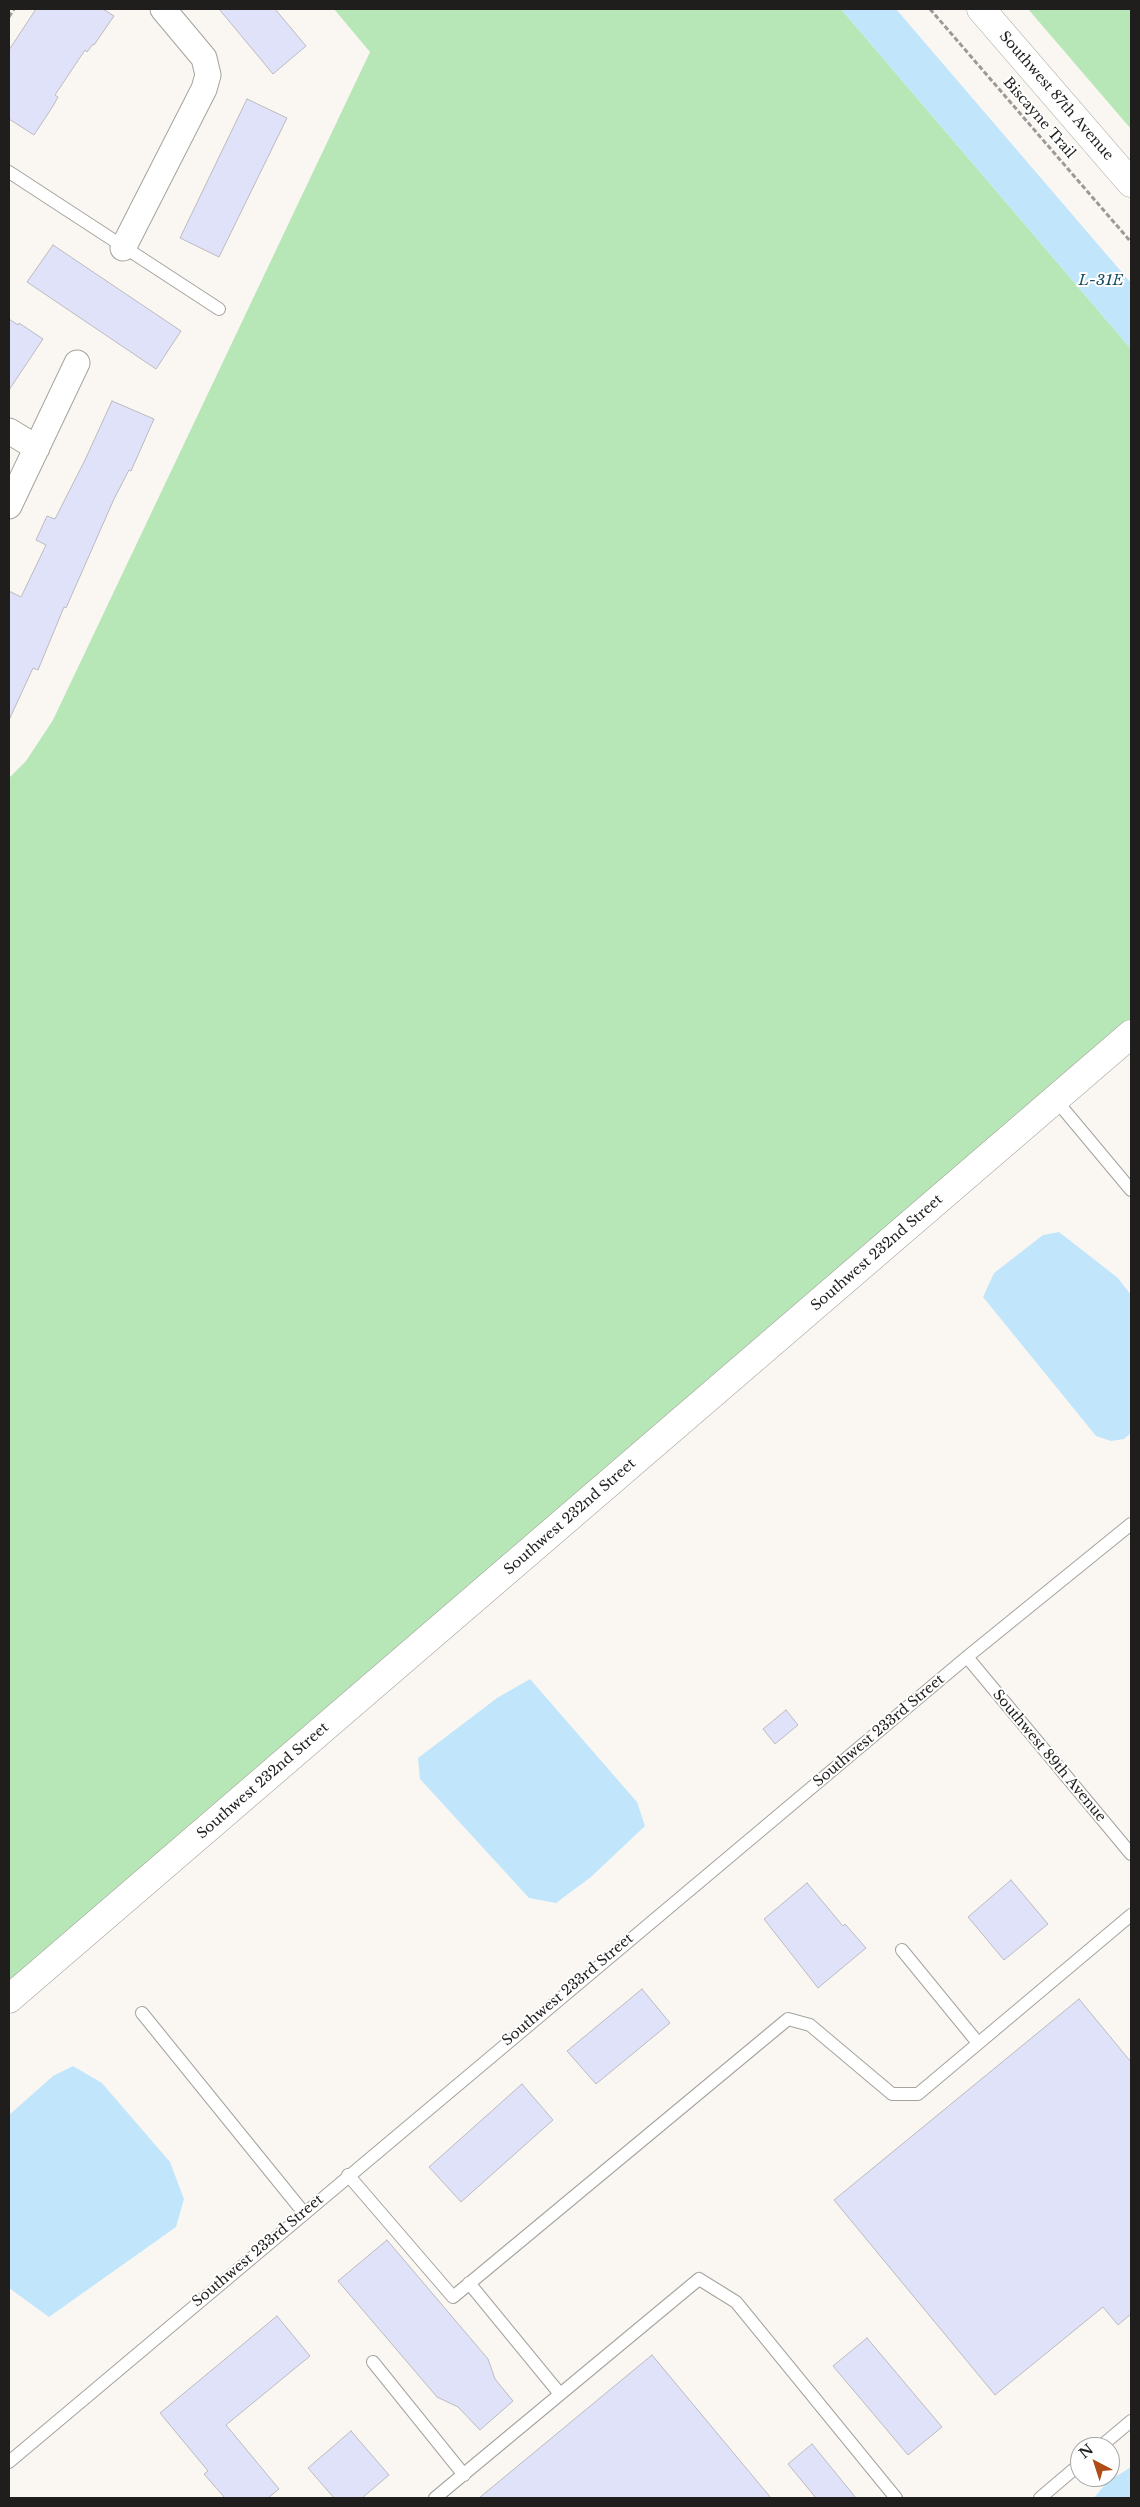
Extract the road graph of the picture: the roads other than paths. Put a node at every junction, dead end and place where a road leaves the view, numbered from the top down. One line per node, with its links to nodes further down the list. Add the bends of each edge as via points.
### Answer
1 (163, 9): 5 (street, via 204,58 208,75 204,89)
2 (981, 9): 4 (street, Southwest 87th Avenue)
3 (9, 172): 5 (lane)
4 (1131, 183)
5 (123, 248): 6 (lane)
6 (218, 309)
7 (77, 363): 9 (street)
8 (9, 431): 9 (street)
9 (37, 448): 10 (street)
10 (9, 506)
11 (1131, 1034): 12 (street, Southwest 232nd Street)
12 (1055, 1099): 13 (lane); 19 (street, Southwest 232nd Street)
13 (1131, 1190)
14 (1131, 1524): 15 (lane, Southwest 233rd Street)
15 (967, 1657): 16 (lane, Southwest 89th Avenue); 22 (lane, Southwest 233rd Street)
16 (1131, 1854)
17 (1131, 1915): 21 (lane)
18 (902, 1950): 21 (lane)
19 (9, 1999)
20 (142, 2014): 23 (lane)
21 (978, 2043): 24 (lane, via 918,2094 892,2094 810,2025 788,2019)
22 (348, 2175): 23 (lane, Southwest 233rd Street); 24 (lane, via 453,2297)
23 (304, 2212): 29 (lane, Southwest 233rd Street)
24 (470, 2283): 26 (lane)
25 (373, 2362): 31 (lane)
26 (560, 2394): 31 (lane); 33 (lane, via 699,2279 736,2302)
27 (1131, 2421): 28 (lane)
28 (1112, 2437)
29 (9, 2462)
30 (1070, 2472): 34 (lane)
31 (464, 2475): 32 (lane)
32 (435, 2498)
33 (896, 2498)
34 (1040, 2498)

